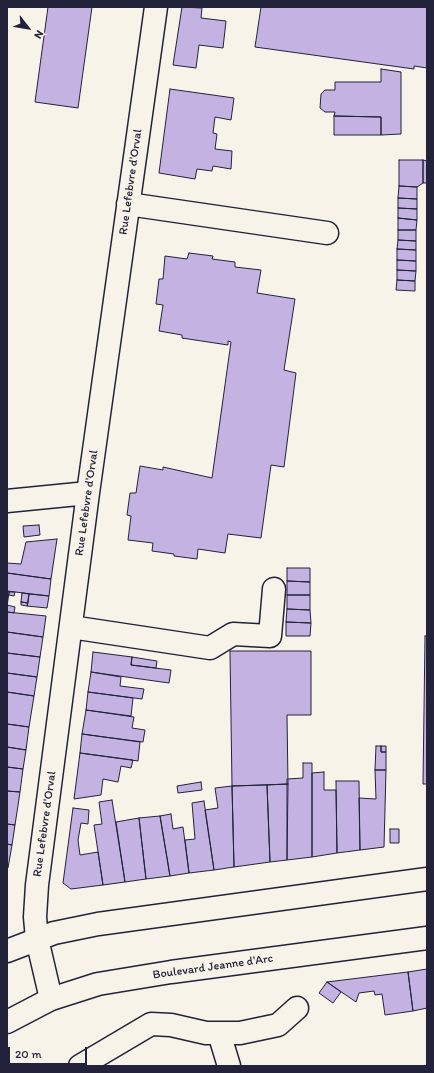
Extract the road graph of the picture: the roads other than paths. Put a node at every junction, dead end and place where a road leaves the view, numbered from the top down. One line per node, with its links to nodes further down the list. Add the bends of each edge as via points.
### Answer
1 (156, 7): 2 (street, Rue Lefebvre d'Orval)
2 (128, 204): 3 (street); 4 (street, Rue Lefebvre d'Orval)
3 (327, 233)
4 (88, 494): 5 (street); 7 (street, Rue Lefebvre d'Orval)
5 (7, 501)
6 (274, 589): 7 (street, via 270,636 233,634 210,648)
7 (71, 627): 10 (street, Rue Lefebvre d'Orval, via 36,885)
8 (427, 879): 10 (street, via 98,924)
9 (427, 938): 12 (street, Boulevard Jeanne d'Arc, via 171,972 98,984)
10 (37, 939): 11 (street); 12 (street, Rue Lefebvre d'Orval)
11 (7, 951)
12 (51, 999): 14 (street, Boulevard Jeanne d'Arc)
13 (297, 1008): 15 (street, via 278,1025 240,1033)
14 (7, 1022)
15 (219, 1033): 16 (street, via 151,1024); 17 (street)
16 (80, 1066)
17 (229, 1066)

